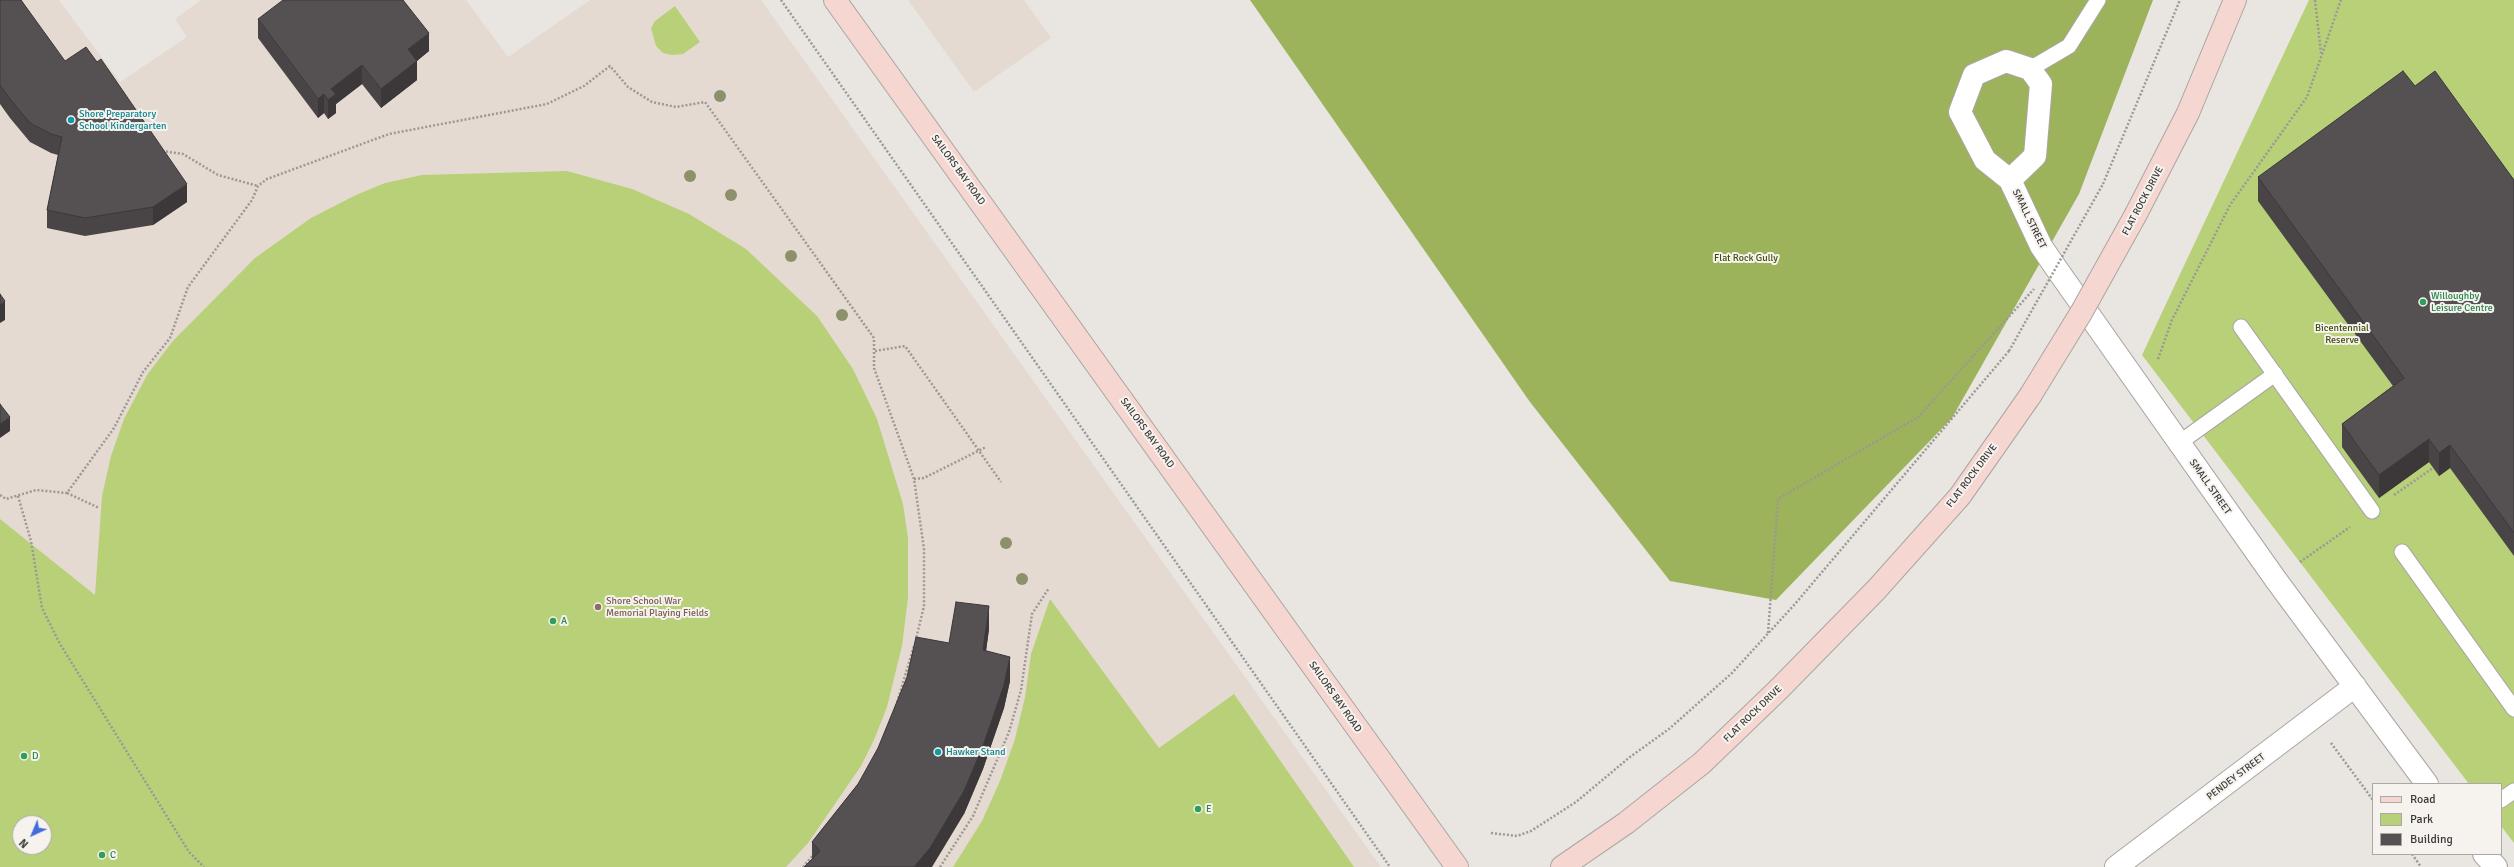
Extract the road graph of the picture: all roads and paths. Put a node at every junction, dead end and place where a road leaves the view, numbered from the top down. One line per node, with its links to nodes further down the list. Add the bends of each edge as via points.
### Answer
1 (780, 0): 46 (path)
2 (835, 0): 47 (main road, SAILORS BAY ROAD)
3 (2098, 0): 9 (lane, via 2069,46)
4 (2180, 0): 30 (path, bridge, via 2103,184 2009,351)
5 (2235, 0): 48 (main road, FLAT ROCK DRIVE, bridge, via 2188,113 2136,214 2081,313 2030,396 1960,496 1876,590 1702,763 1626,823)
6 (2315, 0): 8 (path)
7 (2341, 0): 8 (path)
8 (2321, 54): 17 (path, via 2307,97 2230,205 2172,320)
9 (2030, 69): 11 (street, SMALL STREET, via 2041,84 2035,156); 11 (street, SMALL STREET, via 2006,61 1974,75 1960,112 1985,160)
10 (159, 151): 12 (path, via 182,154 218,175)
11 (2010, 180): 17 (street, SMALL STREET, via 2041,246)
12 (258, 186): 15 (path, via 267,179 389,134 547,104 584,86 610,66 628,87 652,102 676,107 705,102 874,338); 23 (path, via 252,200 188,287 170,338 143,372 114,428)
13 (2032, 291): 30 (path, via 1918,417 1778,499)
14 (2241, 327): 16 (lane)
15 (874, 351): 20 (path, via 905,346); 21 (path, via 874,368)
16 (2275, 374): 18 (lane); 27 (lane)
17 (2145, 395): 18 (street, SMALL STREET)
18 (2179, 443): 31 (street, SMALL STREET)
19 (986, 447): 20 (path)
20 (979, 452): 21 (path, via 924,478); 22 (path)
21 (914, 480): 33 (path, via 924,549 924,606)
22 (1001, 482)
23 (67, 493): 25 (path, via 36,490); 26 (path)
24 (0, 495): 25 (path, via 6,499)
25 (18, 496): 43 (path, via 31,541 42,608 60,644 189,852)
26 (99, 508)
27 (2372, 511)
28 (2402, 552): 32 (lane)
29 (1049, 588): 45 (path, via 1032,614 1020,690 1009,732 973,816)
30 (1768, 633): 39 (path, via 1732,674 1690,711 1576,802 1531,831 1517,836)
31 (2355, 686): 34 (street, PENDEY STREET); 35 (street, SMALL STREET)
32 (2514, 708)
33 (894, 711)
34 (2313, 718): 37 (path); 49 (street, PENDEY STREET)
35 (2426, 783)
36 (2514, 791): 38 (lane)
37 (2372, 799)
38 (2502, 799)
39 (1490, 833)
40 (817, 851): 44 (path)
41 (2413, 855): 50 (path)
42 (2485, 855): 51 (street)
43 (204, 867)
44 (803, 867)
45 (940, 867)
46 (1390, 867)
47 (1457, 867)
48 (1562, 867)
49 (2116, 867)
50 (2422, 867)
51 (2496, 867)

